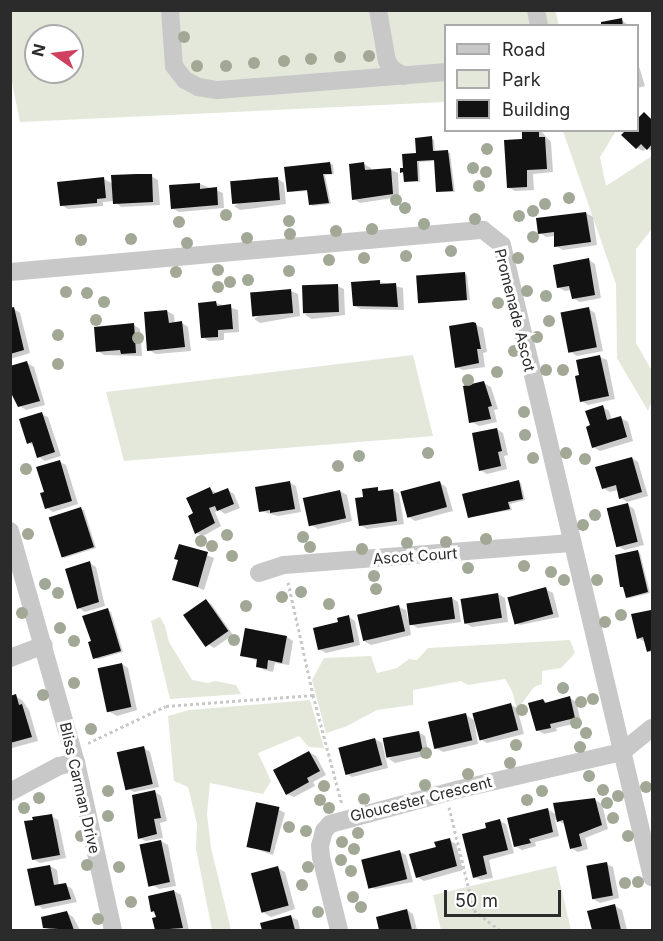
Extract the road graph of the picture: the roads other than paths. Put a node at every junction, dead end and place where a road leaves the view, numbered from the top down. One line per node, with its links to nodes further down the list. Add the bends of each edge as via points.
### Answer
1 (170, 10): 6 (street, via 174,66 185,81 198,87 218,90)
2 (378, 10): 3 (street)
3 (387, 61): 5 (street); 6 (street, via 386,68)
4 (444, 72): 5 (street)
5 (404, 76): 6 (street)
6 (373, 79)
7 (10, 272): 9 (street, Promenade Ascot, via 483,230 502,245)
8 (10, 531): 11 (street, Bliss Carman Drive)
9 (571, 543): 10 (street, Ascot Court, via 284,565); 14 (street, Promenade Ascot)
10 (259, 573)
11 (44, 645): 12 (street); 15 (street, Bliss Carman Drive)
12 (10, 658)
13 (652, 728): 14 (street)
14 (622, 752): 17 (street, Promenade Ascot); 19 (street, Gloucester Crescent, via 330,824 320,846)
15 (74, 756): 16 (street); 18 (street, Bliss Carman Drive)
16 (10, 792)
17 (652, 877)
18 (113, 930)
19 (339, 930)

